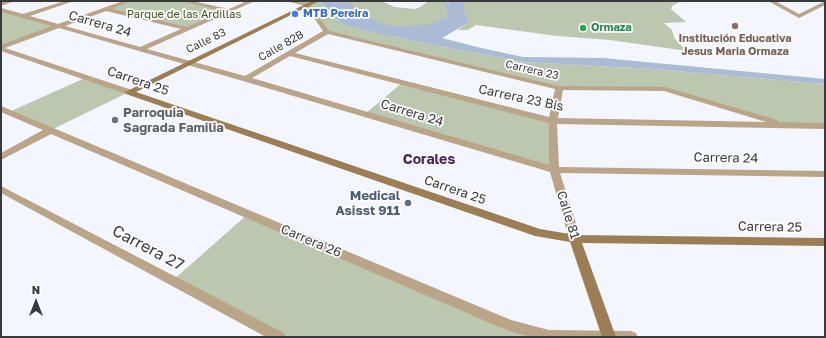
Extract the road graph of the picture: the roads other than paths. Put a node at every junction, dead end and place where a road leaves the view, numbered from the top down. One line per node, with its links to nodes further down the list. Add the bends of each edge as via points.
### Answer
1 (12, 1): 10 (street)
2 (71, 1): 14 (street)
3 (128, 1): 11 (street)
4 (184, 1): 13 (street)
5 (252, 1): 13 (street)
6 (288, 1): 8 (street)
7 (771, 1): 9 (street, via 799,16)
8 (313, 3): 17 (street); 21 (street, Calle 83)
9 (825, 3)
10 (1, 4)
11 (105, 9): 15 (street); 16 (street)
12 (1, 10): 14 (street, Carrera 24)
13 (230, 11): 16 (street)
14 (24, 16): 15 (street, Carrera 24)
15 (58, 26): 18 (street); 19 (street, Carrera 24)
16 (188, 29): 19 (street)
17 (326, 32): 20 (street, Calle 82B); 23 (street, Carrera 23)
18 (1, 48): 24 (street, Carrera 25)
19 (141, 49): 21 (street, Carrera 24)
20 (289, 54): 22 (street, Calle 82B); 26 (street, Carrera 23 Bis)
21 (189, 63): 22 (street, Carrera 24); 24 (street, Calle 83)
22 (246, 79): 31 (street, Carrera 24)
23 (559, 88): 26 (street, Calle 81); 27 (street, Carrera 23, via 665,89)
24 (129, 92): 34 (street, Carrera 25, via 539,233)
25 (1, 109): 29 (street, Carrera 26)
26 (553, 121): 27 (street, Carrera 23 Bis); 31 (street, Calle 81)
27 (785, 125): 28 (street, Carrera 23 Bis)
28 (825, 126)
29 (51, 130): 30 (street); 37 (street, Carrera 26, via 509,325 549,336)
30 (1, 157)
31 (554, 170): 32 (street, Carrera 24); 34 (street, Calle 81)
32 (825, 174)
33 (1, 189): 36 (street, Carrera 27)
34 (575, 239): 35 (street, Carrera 25); 37 (street, Calle 81)
35 (825, 242)
36 (279, 337)
37 (609, 337): 38 (street, Carrera 26)
38 (630, 337)

